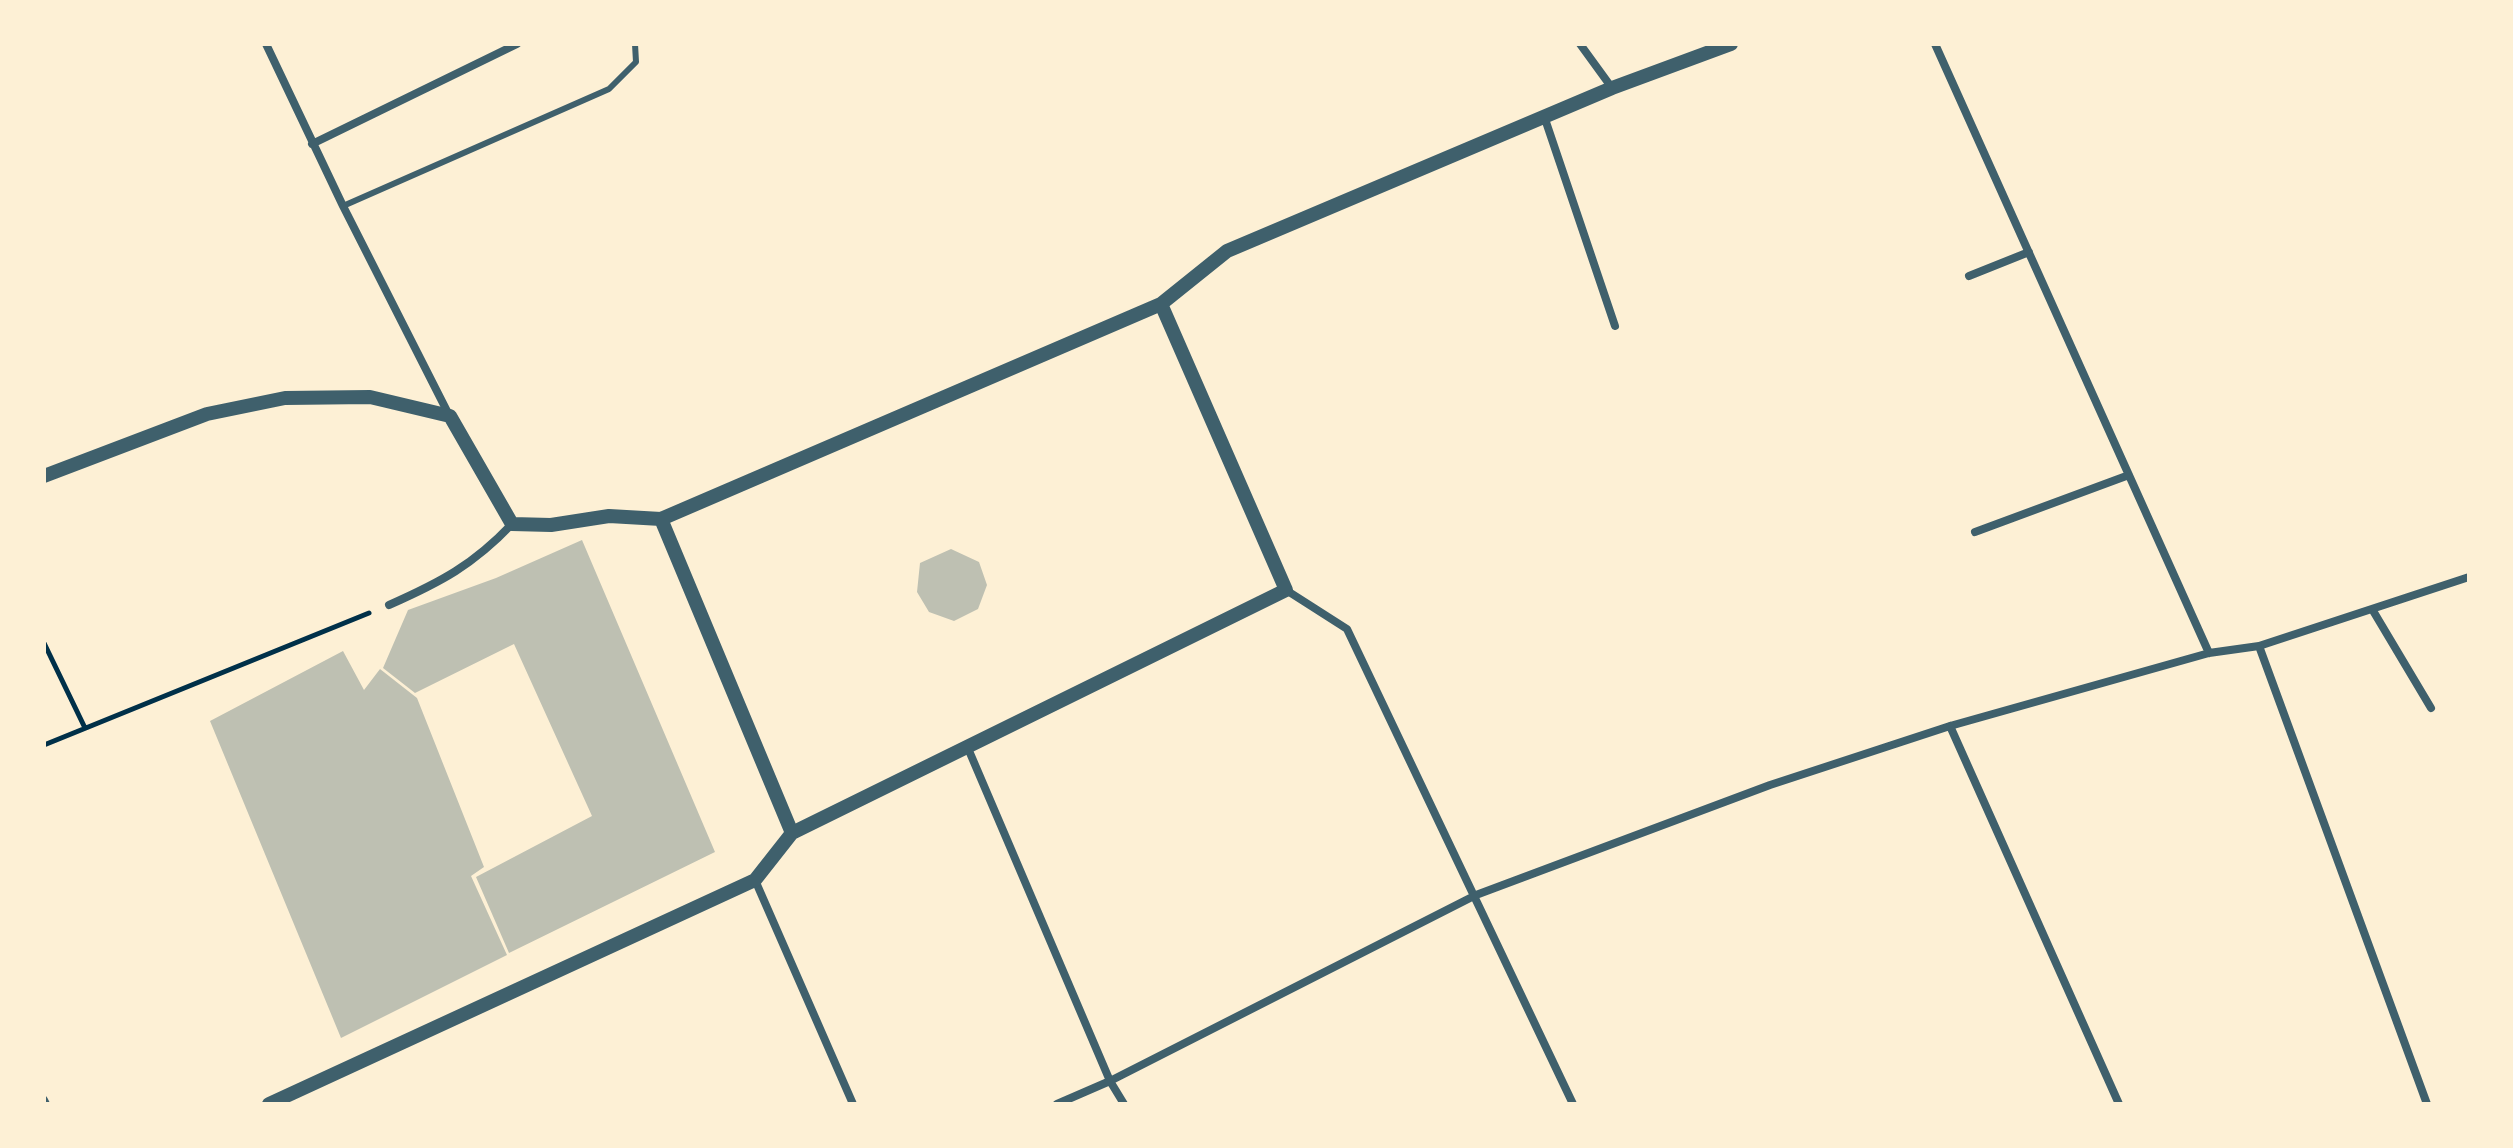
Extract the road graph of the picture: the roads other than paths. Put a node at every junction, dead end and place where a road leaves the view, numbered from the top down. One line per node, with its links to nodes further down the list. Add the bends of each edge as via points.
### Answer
1 (266, 44): 9 (street)
2 (517, 44): 9 (street)
3 (635, 44): 10 (lane, via 636,62 609,89)
4 (1580, 44): 7 (street)
5 (1731, 44): 7 (street)
6 (1935, 44): 11 (street)
7 (1612, 88): 8 (street)
8 (1544, 116): 13 (street, via 1227,251); 14 (street)
9 (312, 144): 10 (street)
10 (343, 206): 15 (street)
11 (2029, 252): 12 (street); 16 (street)
12 (1969, 276)
13 (1161, 304): 18 (street); 22 (street)
14 (1615, 326)
15 (450, 416): 17 (street, via 370,397 285,398 207,414); 19 (street)
16 (2129, 475): 20 (street); 26 (street)
17 (44, 476)
18 (661, 519): 19 (street, via 609,516 551,525); 30 (street)
19 (512, 524): 23 (street, via 483,555 446,580)
20 (1975, 532)
21 (2469, 577): 24 (street)
22 (1286, 590): 29 (street); 32 (street, via 1347,629)
23 (389, 605)
24 (2372, 609): 25 (street); 27 (street)
25 (2259, 646): 26 (street); 40 (street)
26 (2209, 653): 28 (street)
27 (2431, 708)
28 (1950, 726): 32 (street, via 1770,785); 39 (street)
29 (967, 745): 30 (street); 33 (street)
30 (792, 833): 31 (street)
31 (755, 880): 34 (street); 35 (street)
32 (1476, 895): 33 (street); 38 (street)
33 (1110, 1081): 36 (street); 37 (street)
34 (269, 1104)
35 (853, 1104)
36 (1057, 1104)
37 (1124, 1104)
38 (1573, 1104)
39 (2119, 1104)
40 (2427, 1104)

